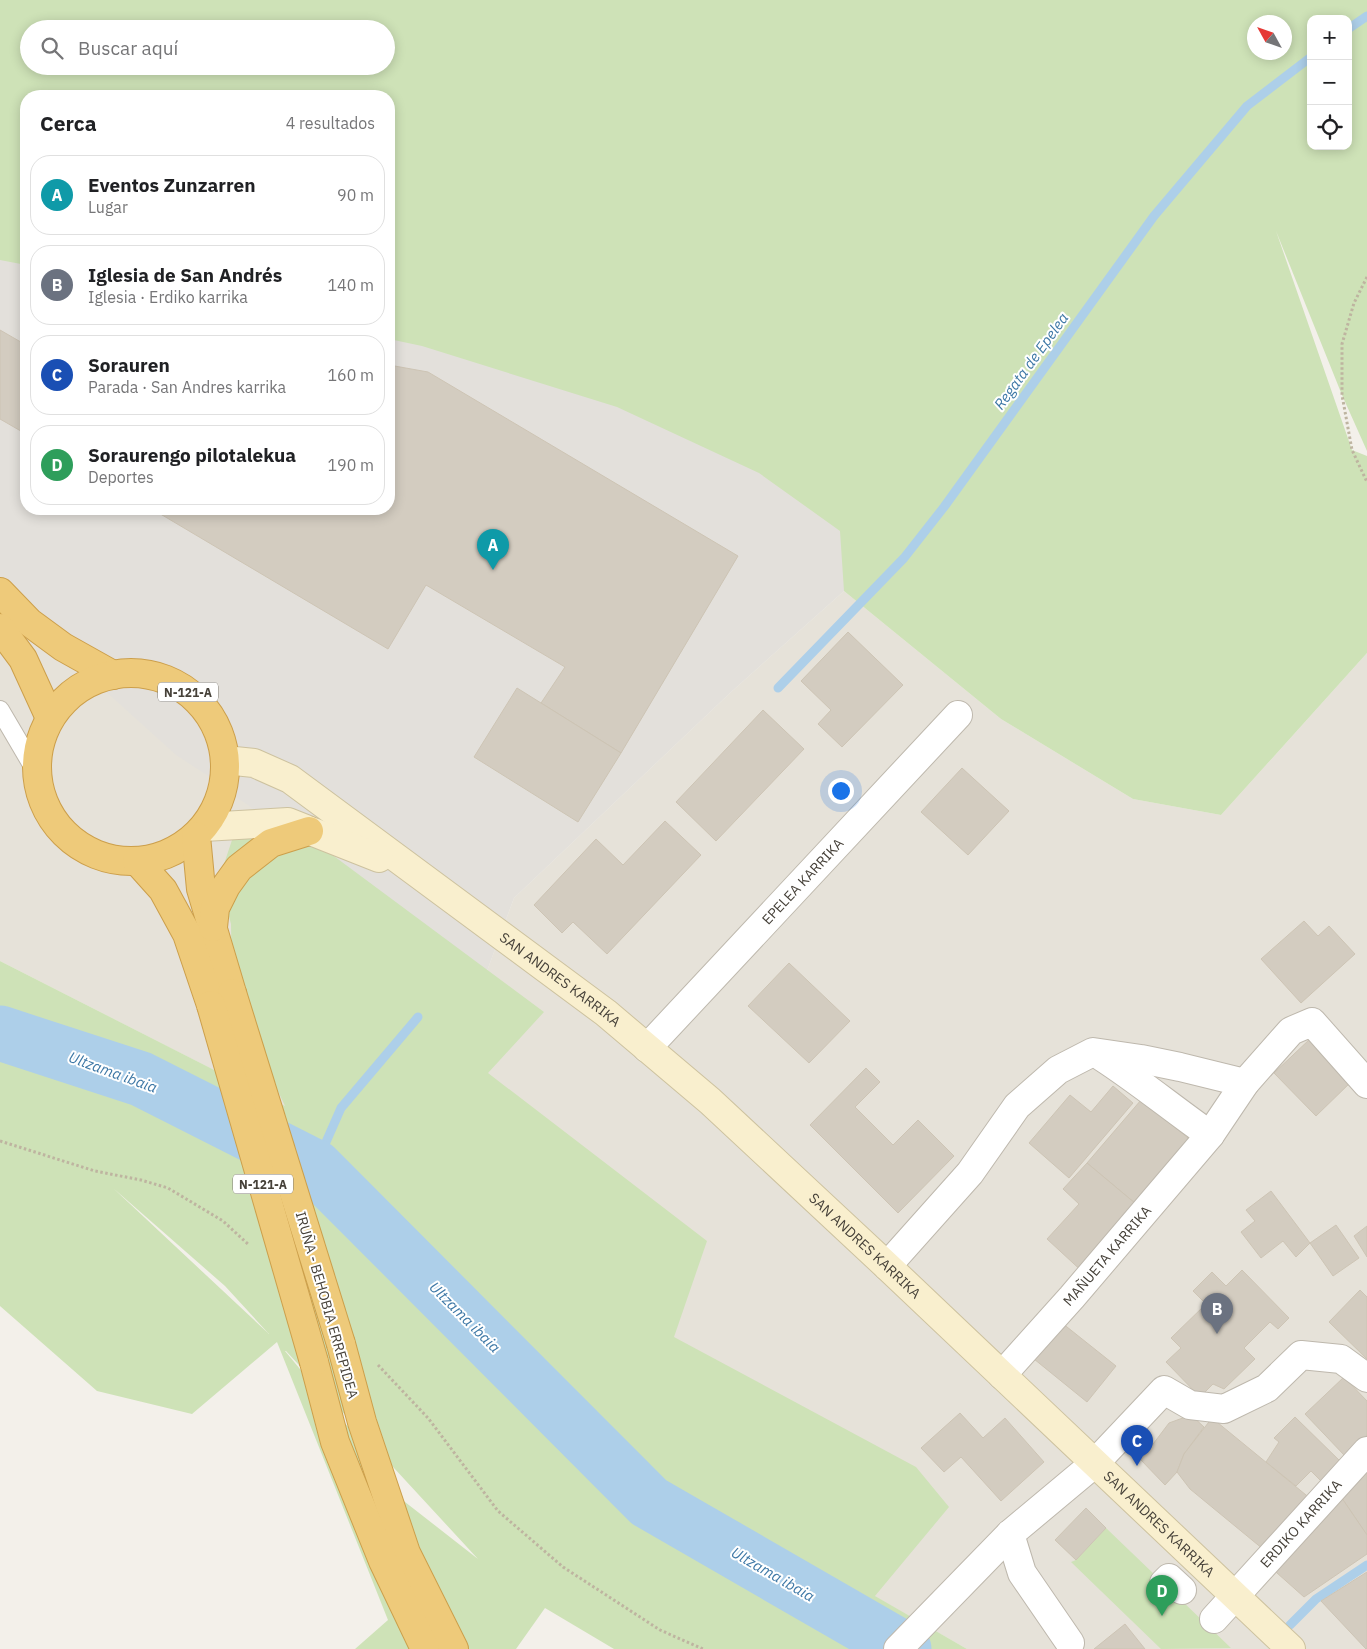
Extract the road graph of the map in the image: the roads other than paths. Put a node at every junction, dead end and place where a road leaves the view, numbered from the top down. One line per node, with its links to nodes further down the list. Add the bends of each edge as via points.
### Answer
1 (0, 592): 3 (highway, via 29,622)
2 (0, 628): 6 (highway, via 23,659)
3 (113, 675): 6 (highway, N-121-A, via 90,682 70,696); 7 (highway, N-121-A, via 139,673 165,679 188,692 207,710 220,734)
4 (0, 710): 8 (lane)
5 (958, 715): 15 (street, EPELEA KARRIKA)
6 (50, 718): 8 (highway, N-121-A, via 41,742)
7 (225, 760): 9 (highway, N-121-A, via 220,799); 12 (street, via 254,763 290,779)
8 (37, 773): 11 (highway, N-121-A, via 49,814 77,845 96,855)
9 (200, 831): 10 (street, via 288,822); 11 (highway, N-121-A, via 172,852); 13 (highway, IRUÑA - BEHOBIA ERREPIDEA / N-121-A, via 201,889)
10 (309, 831): 12 (street); 13 (highway, via 271,843 239,868 215,908)
11 (137, 862): 14 (highway, IRUÑA - BEHOBIA ERREPIDEA / N-121-A, via 163,890)
12 (413, 872): 15 (street, SAN ANDRES KARRIKA, via 606,1013)
13 (213, 927): 14 (highway, IRUÑA - BEHOBIA ERREPIDEA / N-121-A)
14 (222, 999): 29 (highway, IRUÑA - BEHOBIA ERREPIDEA / N-121-A, bridge, via 335,1442 383,1561); 30 (highway, IRUÑA - BEHOBIA ERREPIDEA / N-121-A, bridge, via 341,1344 362,1422 406,1553)
15 (647, 1048): 20 (street, SAN ANDRES KARRIKA, via 710,1101)
16 (1093, 1052): 17 (street, via 1141,1059); 19 (street, via 1138,1081); 20 (street, via 1058,1070 1017,1106 970,1173)
17 (1245, 1083): 18 (street, MAÑUETA KARRIKA, via 1291,1031 1312,1022); 19 (street, MAÑUETA KARRIKA)
18 (1367, 1084)
19 (1210, 1136): 21 (street, MAÑUETA KARRIKA)
20 (887, 1266): 21 (street, SAN ANDRES KARRIKA)
21 (1002, 1375): 24 (street, SAN ANDRES KARRIKA)
22 (1367, 1378): 24 (street, via 1340,1359 1301,1355 1266,1388 1224,1409 1190,1406 1164,1390)
23 (1367, 1451): 26 (street, ERDIKO KARRIKA)
24 (1095, 1463): 25 (street); 26 (street, SAN ANDRES KARRIKA)
25 (1010, 1534): 28 (street, via 1022,1573); 31 (street)
26 (1235, 1596): 27 (street, ERDIKO KARRIKA); 32 (street, SAN ANDRES KARRIKA)
27 (1214, 1619)
28 (1070, 1643)
29 (425, 1649)
30 (454, 1649)
31 (898, 1649)
32 (1291, 1649)

